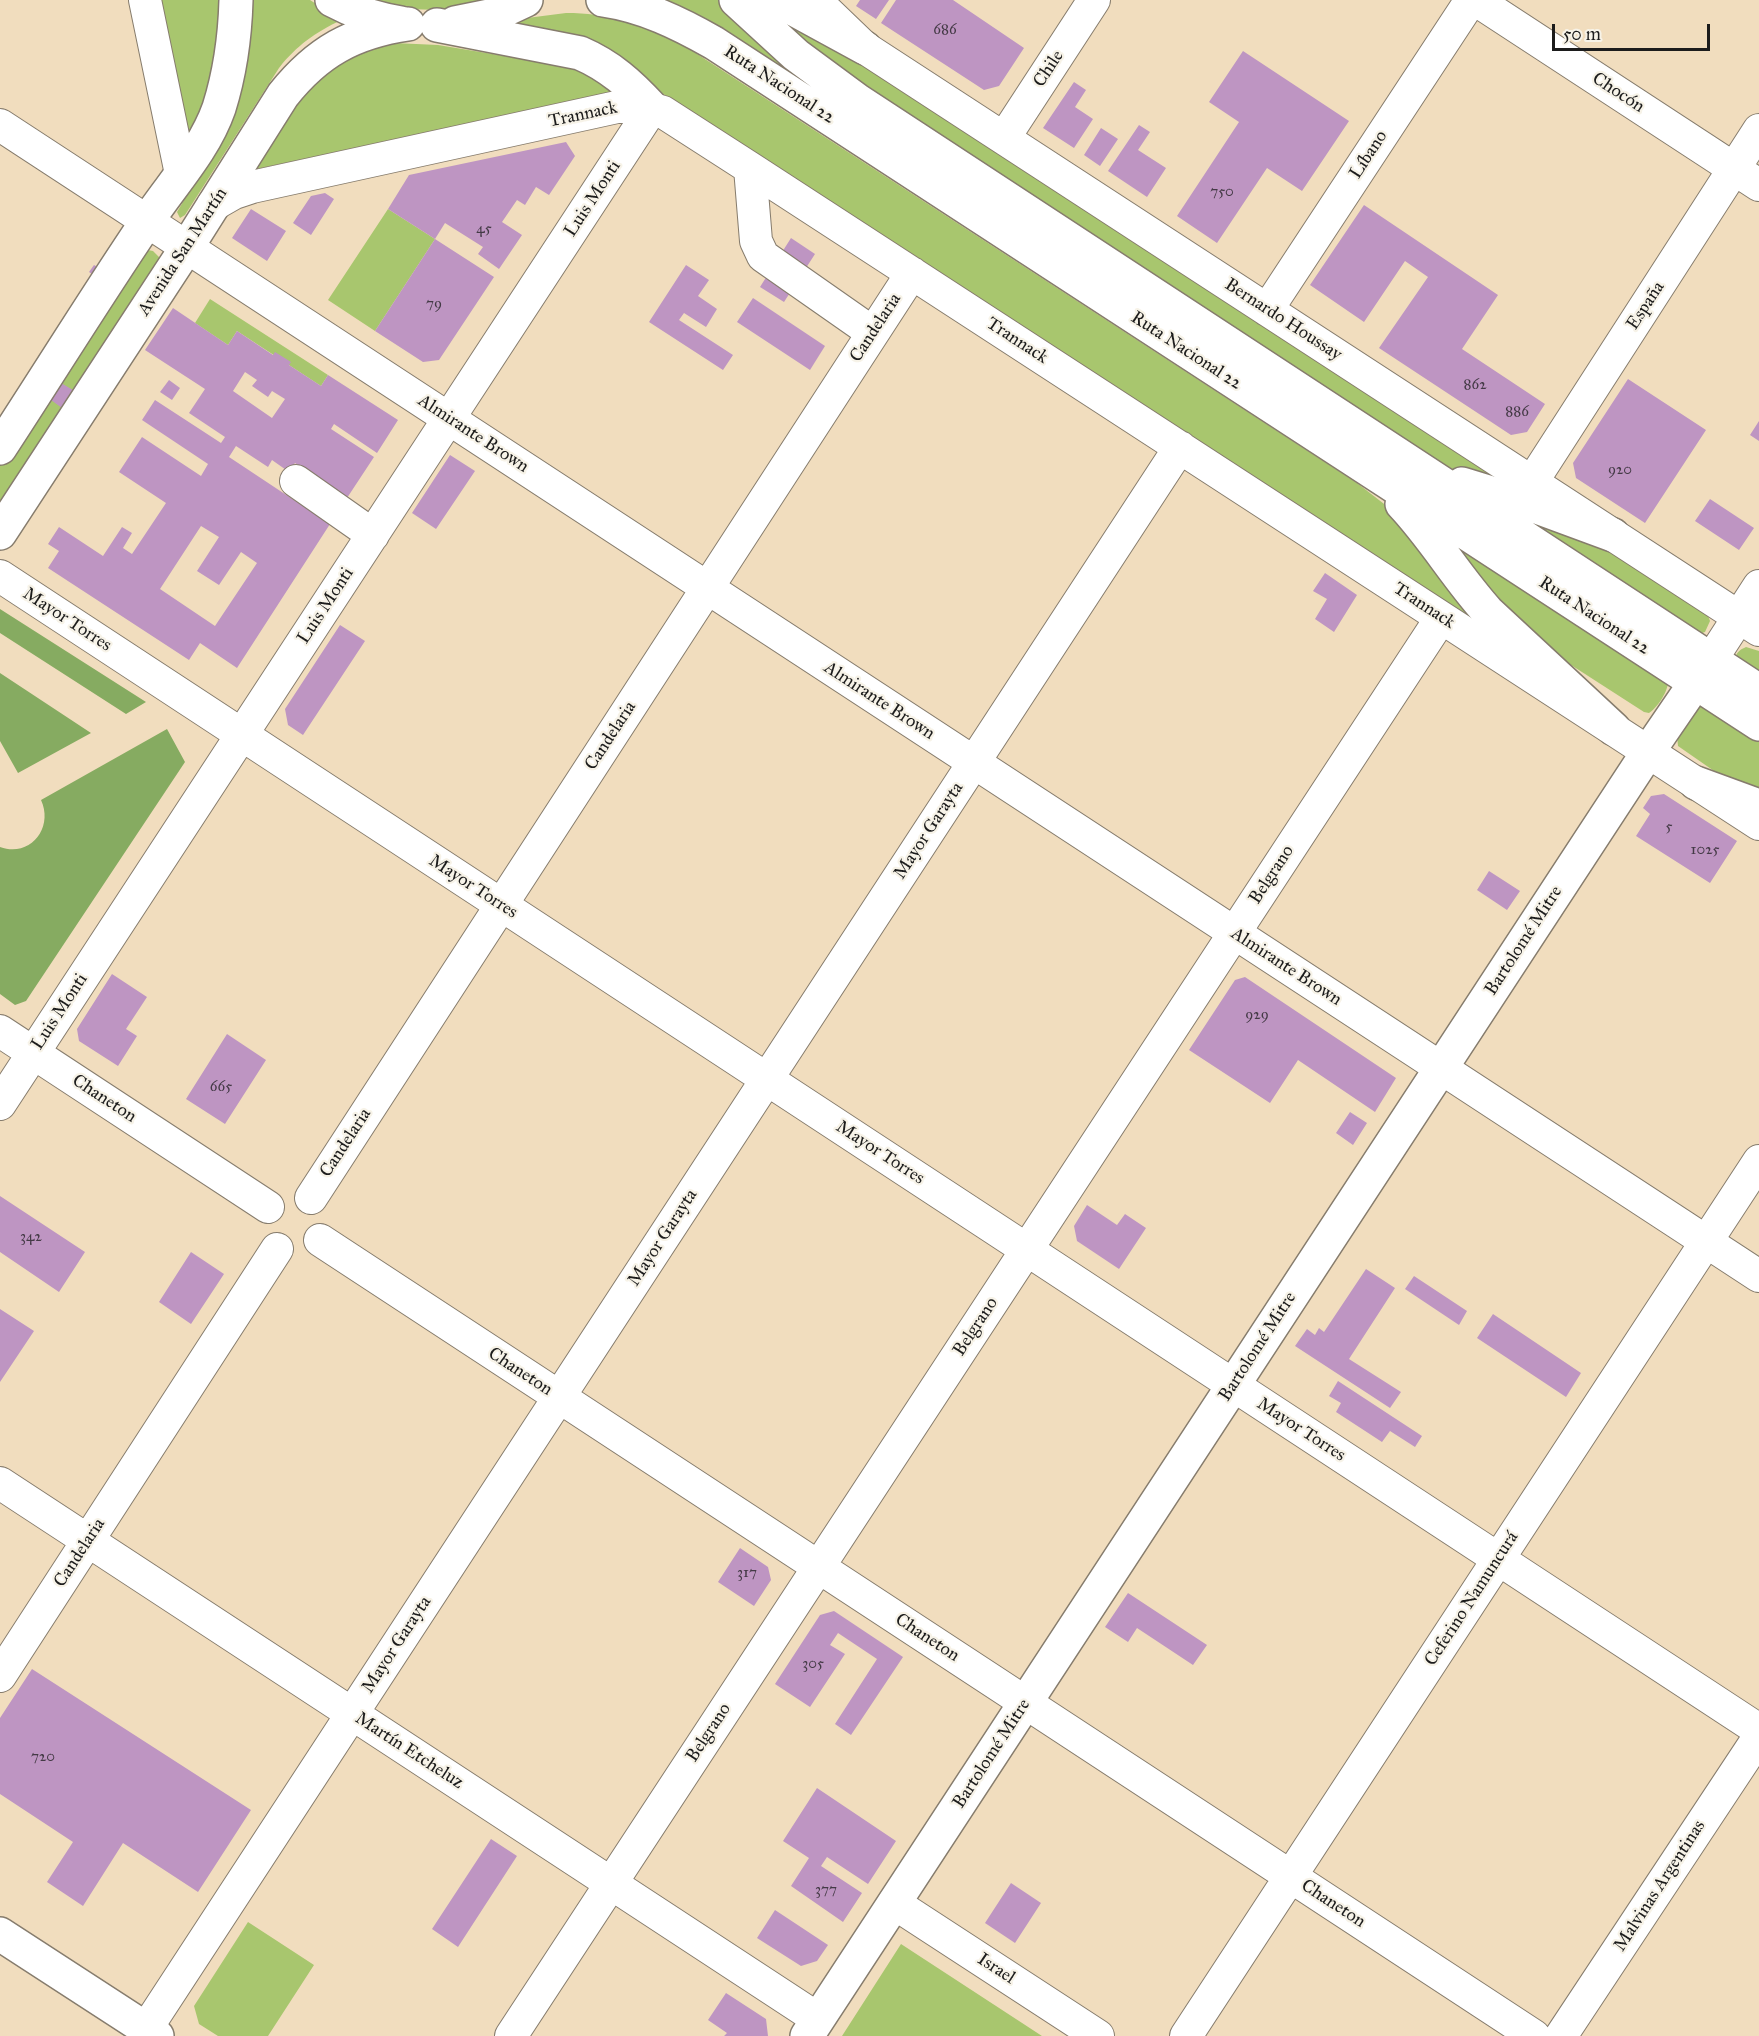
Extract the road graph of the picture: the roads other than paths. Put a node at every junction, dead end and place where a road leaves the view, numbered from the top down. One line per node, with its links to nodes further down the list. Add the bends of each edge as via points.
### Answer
1 (146, 0): 19 (street)
2 (236, 0): 19 (main road, via 232,49 219,107 199,149)
3 (332, 0): 12 (main road, via 379,19)
4 (603, 0): 30 (main road, Ruta Nacional 22, via 659,15 714,43)
5 (736, 0): 31 (main road, Ruta Nacional 22, via 796,55 856,100)
6 (777, 0): 13 (main road)
7 (815, 0): 13 (street, Bernardo Houssay)
8 (1094, 0): 17 (street, Chile)
9 (1471, 0): 25 (street, Líbano)
10 (1476, 0): 20 (street, Chocón)
11 (530, 1): 12 (main road, Avenida San Martín, via 475,20)
12 (422, 25): 14 (main road, via 580,53 615,71); 21 (main road, Avenida San Martín, via 371,31 350,38 312,63 283,96)
13 (865, 48): 17 (street, Bernardo Houssay)
14 (652, 108): 18 (street, Trannack); 21 (street, Trannack, via 617,107 252,187); 27 (street, Luis Monti)
15 (0, 125): 22 (street, Almirante Brown)
16 (1759, 130): 20 (street, España)
17 (1004, 138): 25 (street, Bernardo Houssay)
18 (750, 168): 24 (street, Trannack); 26 (street, via 756,241 763,256)
19 (181, 174): 22 (main road)
20 (1747, 177): 33 (street, España)
21 (213, 205): 23 (main road, Avenida San Martín)
22 (147, 221): 23 (street, Almirante Brown); 29 (main road)
23 (187, 247): 27 (street, Almirante Brown); 34 (main road, Avenida San Martín)
24 (912, 273): 26 (street, Candelaria); 28 (street, Trannack)
25 (1267, 310): 33 (street, Bernardo Houssay)
26 (873, 333): 39 (street, Candelaria)
27 (449, 419): 35 (street, Luis Monti); 39 (street, Almirante Brown)
28 (1180, 447): 40 (street, Trannack); 48 (street, Mayor Garayta)
29 (0, 448)
30 (1355, 460): 42 (main road, Ruta Nacional 22); 45 (main road, via 1424,528 1488,612)
31 (1425, 472): 36 (main road); 42 (main road, Ruta Nacional 22)
32 (296, 481): 35 (street)
33 (1532, 482): 36 (street, Bernardo Houssay)
34 (0, 533)
35 (373, 535): 46 (street, Luis Monti)
36 (1613, 535): 41 (street, Bernardo Houssay)
37 (0, 576): 46 (street, Mayor Torres)
38 (1759, 586): 41 (street)
39 (708, 588): 48 (street, Almirante Brown); 52 (street, Candelaria)
40 (1441, 618): 45 (street, Trannack); 53 (street, Belgrano)
41 (1749, 624): 42 (street)
42 (1703, 671): 43 (main road, Ruta Nacional 22); 44 (main road, Ruta Nacional 22); 47 (main road, Bartolomé Mitre)
43 (1759, 691)
44 (1759, 724)
45 (1614, 729): 47 (street, Trannack)
46 (242, 735): 52 (street, Mayor Torres); 55 (street, Luis Monti)
47 (1648, 752): 49 (street, Trannack); 56 (main road, Bartolomé Mitre)
48 (974, 762): 53 (street, Almirante Brown); 57 (street, Mayor Garayta)
49 (1696, 783): 50 (main road); 51 (street, Trannack)
50 (1759, 806)
51 (1759, 824)
52 (501, 905): 57 (street, Mayor Torres); 60 (street, Candelaria)
53 (1234, 933): 56 (street, Almirante Brown); 65 (street, Belgrano)
54 (0, 1031): 55 (street, Chaneton)
55 (33, 1053): 58 (street, Luis Monti); 61 (street, Chaneton)
56 (1441, 1068): 63 (street, Almirante Brown); 67 (main road, Bartolomé Mitre)
57 (767, 1079): 65 (street, Mayor Torres); 68 (street, Mayor Garayta)
58 (0, 1104)
59 (1759, 1161): 63 (street, Ceferino Namuncurá)
60 (310, 1198): 61 (street, via 292,1193); 62 (street, via 322,1213)
61 (268, 1207): 64 (street, via 265,1235)
62 (320, 1240): 64 (street, via 296,1254); 68 (street, Chaneton)
63 (1706, 1241): 66 (street, Almirante Brown); 71 (street, Ceferino Namuncurá)
64 (277, 1249): 70 (street, Candelaria)
65 (1026, 1250): 67 (street, Mayor Torres); 72 (street, Belgrano)
66 (1759, 1276)
67 (1233, 1385): 71 (street, Mayor Torres); 74 (main road, Bartolomé Mitre)
68 (559, 1397): 72 (street, Chaneton); 75 (street, Mayor Garayta)
69 (0, 1482): 70 (street, Martín Etcheluz)
70 (88, 1540): 73 (street, Candelaria); 75 (street, Martín Etcheluz)
71 (1498, 1559): 76 (street, Mayor Torres); 78 (street, Ceferino Namuncurá)
72 (818, 1567): 74 (street, Chaneton); 79 (street, Belgrano)
73 (0, 1676)
74 (1025, 1702): 78 (street, Chaneton); 80 (main road, Bartolomé Mitre)
75 (353, 1713): 79 (street, Martín Etcheluz); 83 (street, Mayor Garayta)
76 (1759, 1730)
77 (1759, 1737): 88 (street, Malvinas Argentinas)
78 (1290, 1876): 86 (street, Ceferino Namuncurá); 87 (street, Chaneton)
79 (611, 1883): 82 (street, Martín Etcheluz); 84 (street, Belgrano)
80 (894, 1903): 82 (main road, Bartolomé Mitre); 85 (street, Israel)
81 (0, 1934): 83 (main road)
82 (813, 2027)
83 (152, 2033)
84 (511, 2036)
85 (1098, 2036)
86 (1186, 2036)
87 (1534, 2036)
88 (1561, 2036)

